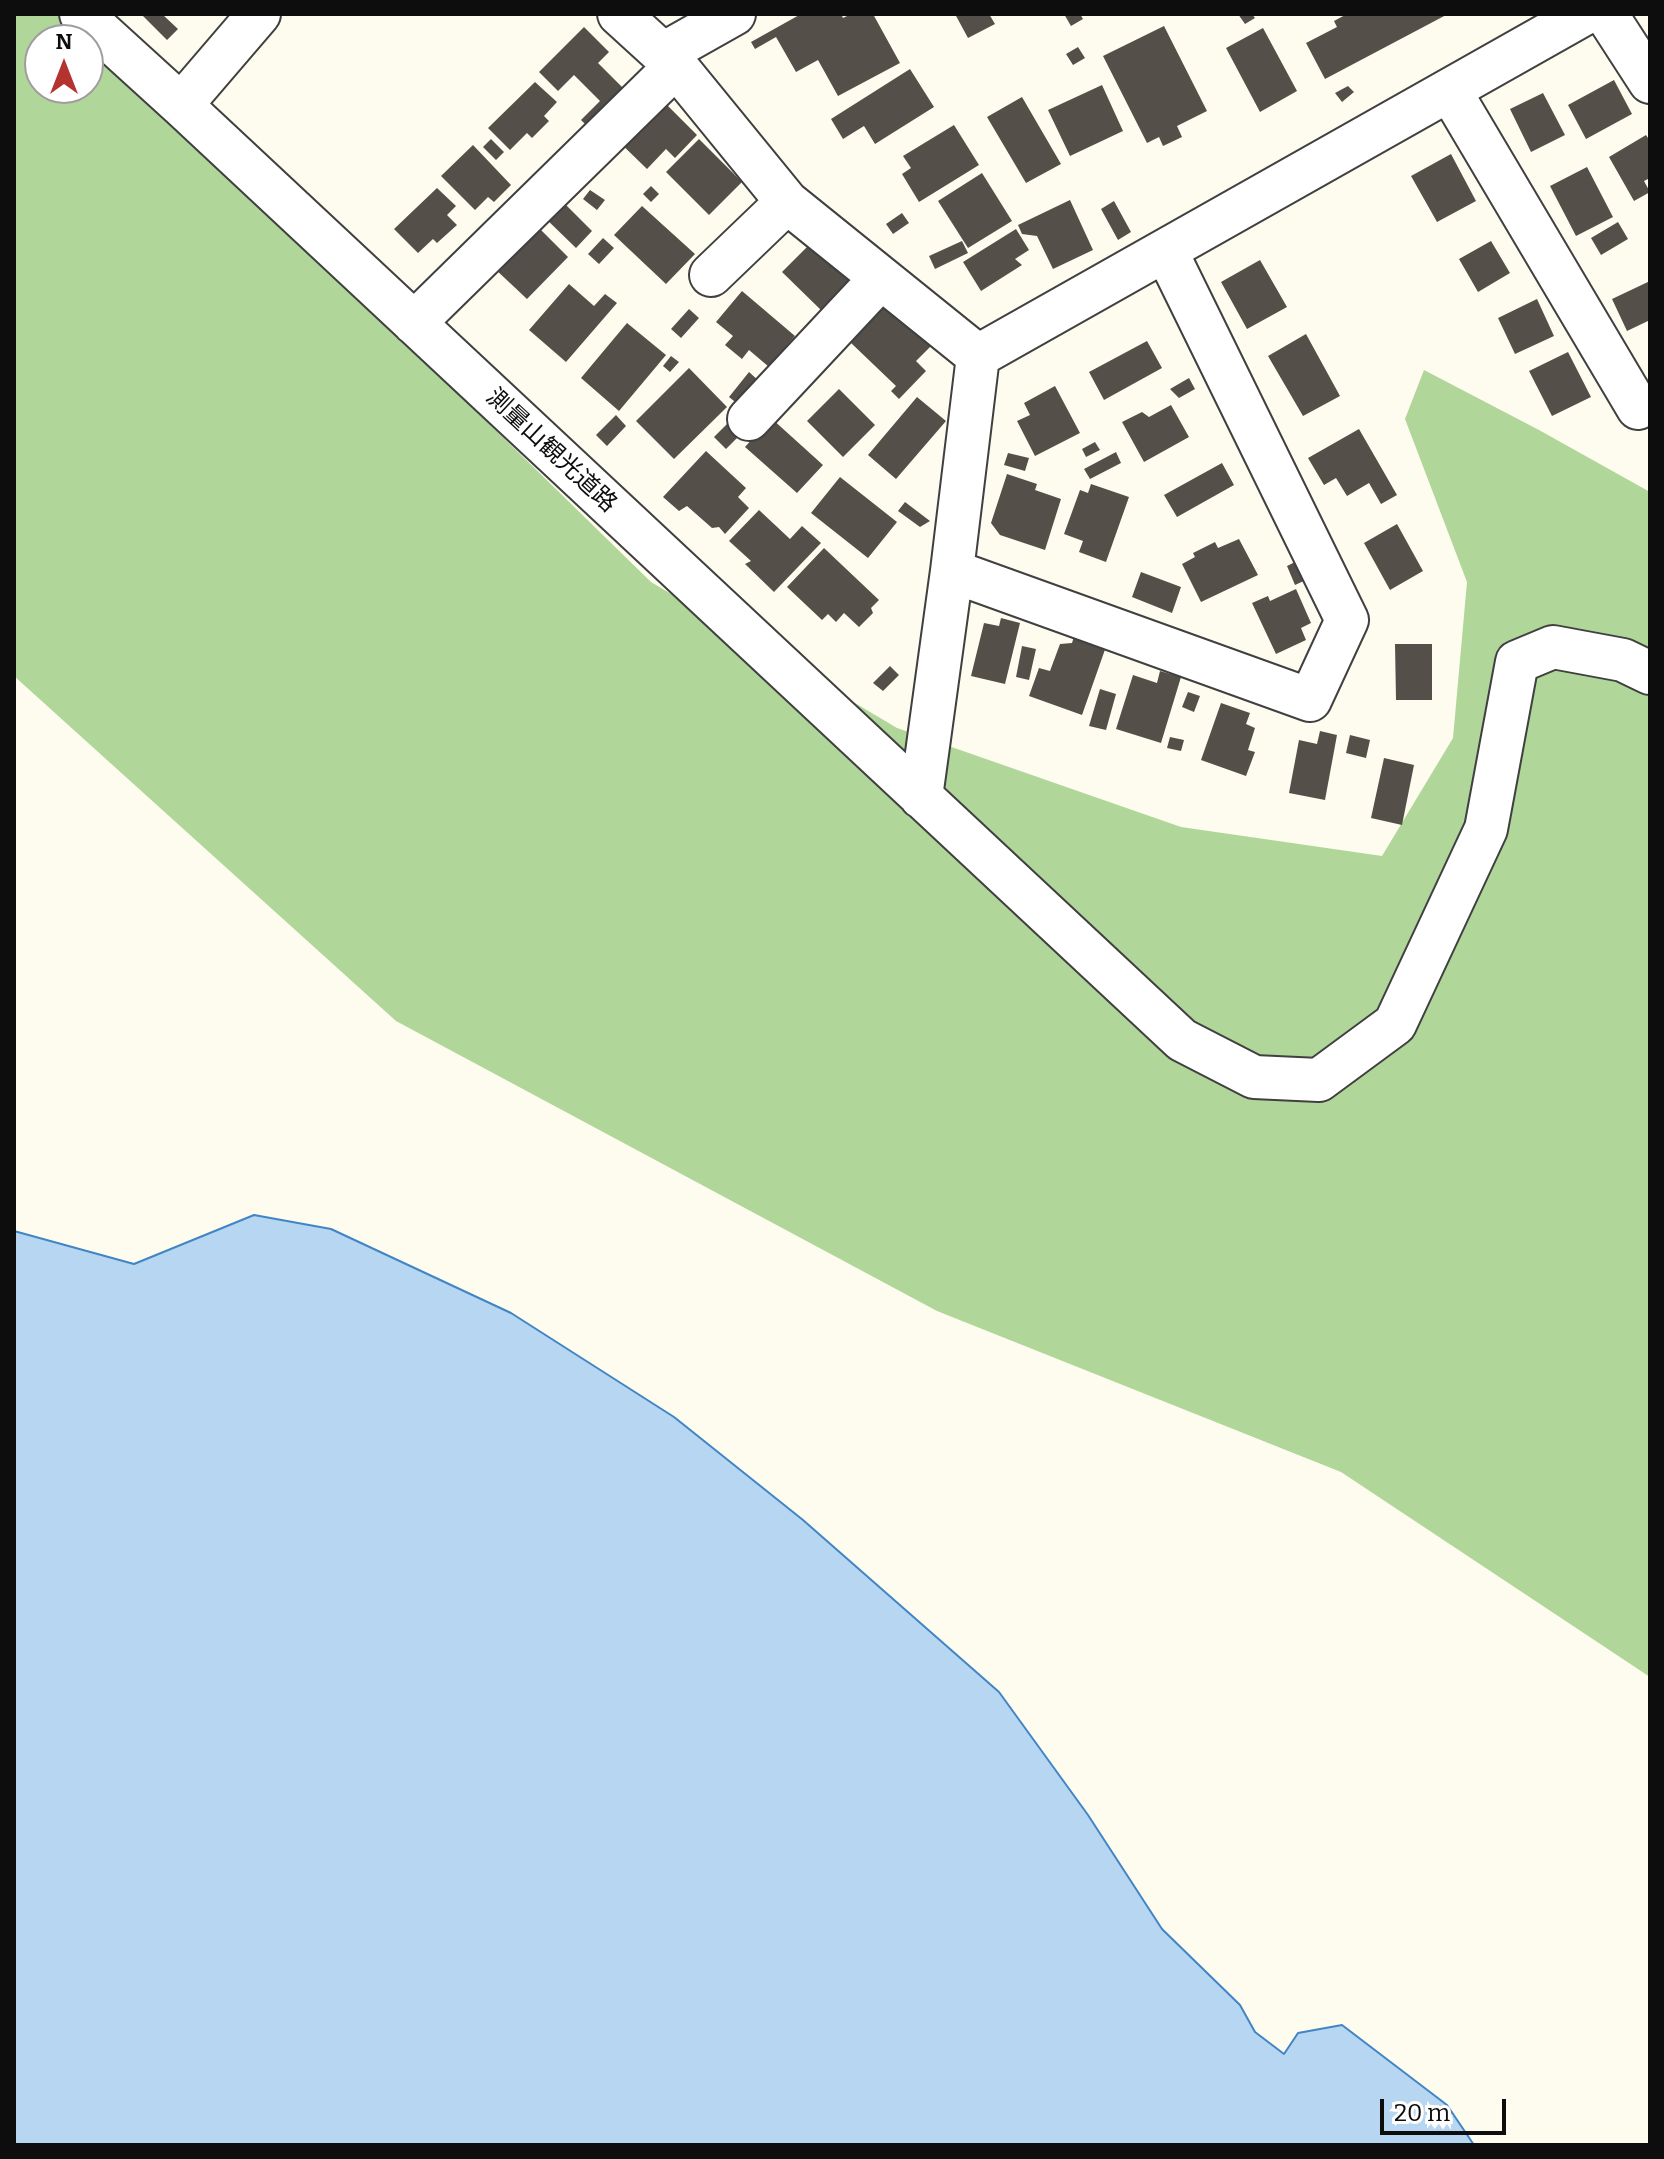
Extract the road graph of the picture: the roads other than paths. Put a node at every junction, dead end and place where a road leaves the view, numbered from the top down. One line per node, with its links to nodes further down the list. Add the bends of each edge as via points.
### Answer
1 (81, 14): 10 (street, 測量山観光道路)
2 (259, 14): 10 (street)
3 (619, 14): 7 (street)
4 (734, 14): 7 (street)
5 (1584, 14): 9 (street)
6 (1606, 14): 8 (street)
7 (669, 60): 11 (street); 15 (street)
8 (1650, 82)
9 (1450, 91): 12 (street); 17 (street)
10 (181, 105): 15 (street, 測量山観光道路)
11 (787, 202): 13 (street); 14 (street)
12 (1166, 251): 16 (street); 19 (street, via 1347,620 1310,700)
13 (711, 275)
14 (881, 278): 16 (street); 18 (street)
15 (414, 323): 21 (street, 測量山観光道路)
16 (978, 356): 19 (street)
17 (1638, 408)
18 (749, 419)
19 (952, 571): 21 (street)
20 (1650, 673): 21 (street, 測量山観光道路, via 1623,660 1553,647 1517,662 1486,829 1401,1012 1395,1024 1319,1080 1254,1077 1182,1040)
21 (921, 797)

